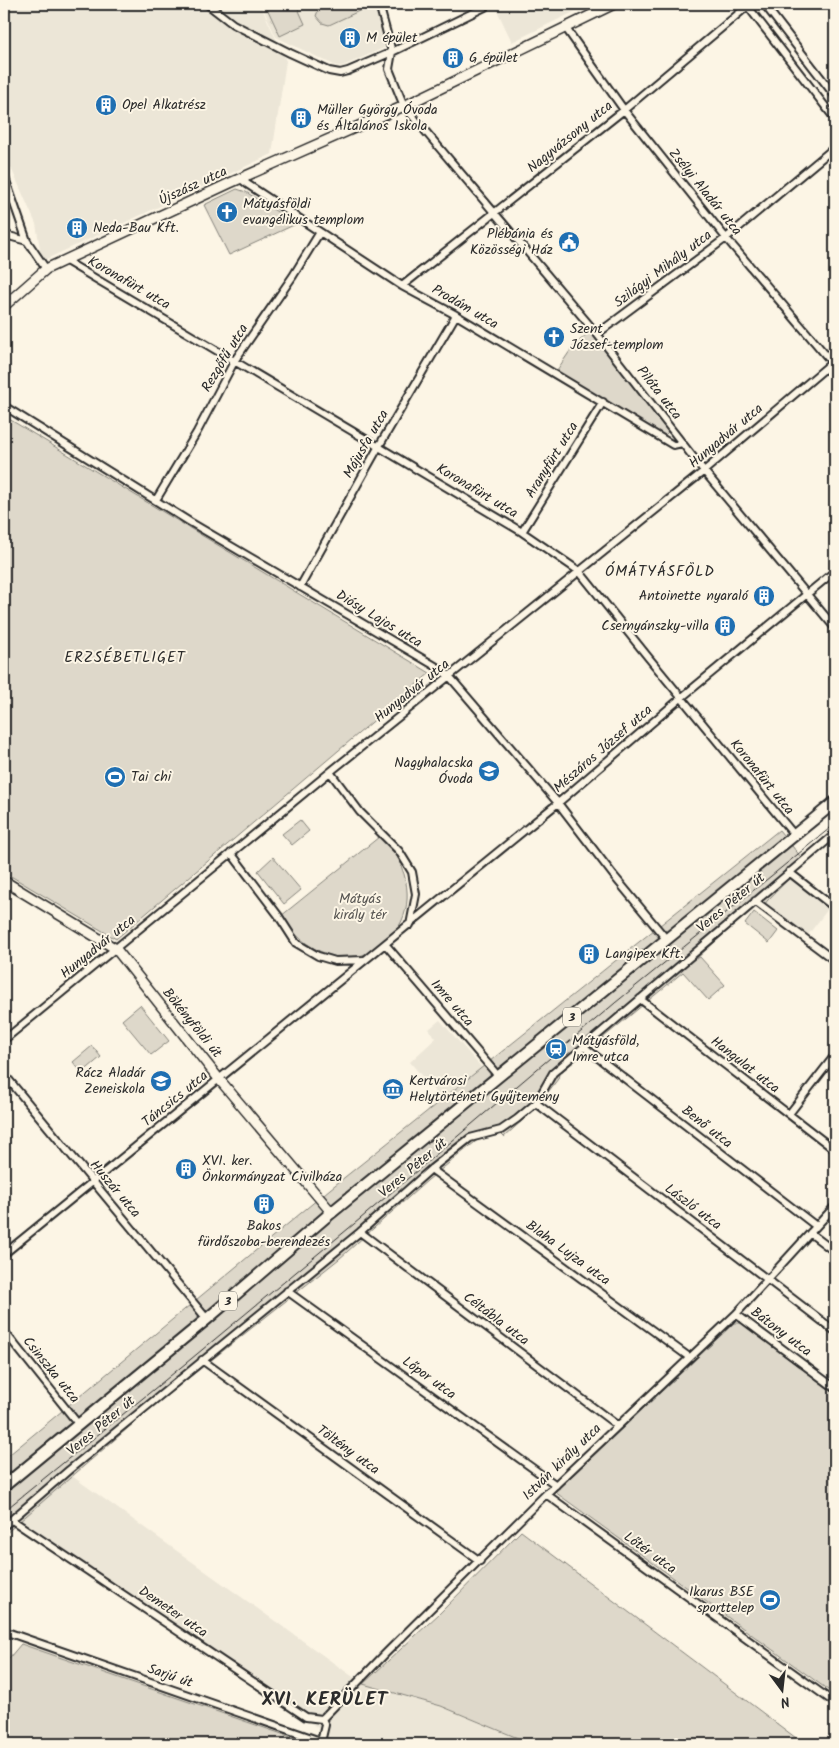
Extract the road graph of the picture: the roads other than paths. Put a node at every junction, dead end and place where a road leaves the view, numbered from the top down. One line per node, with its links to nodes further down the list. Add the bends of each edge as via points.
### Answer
1 (207, 4): 8 (street, via 233,24 330,71 348,71)
2 (379, 4): 8 (street)
3 (485, 4): 8 (street, via 485,7)
4 (614, 4): 7 (street, Újszász utca)
5 (748, 4): 11 (street, Nagyvázsony utca); 12 (street)
6 (764, 4): 9 (street)
7 (565, 27): 10 (street, Újszász utca); 11 (street, Zsélyi Aladár utca)
8 (392, 52): 10 (street, via 389,69)
9 (835, 96)
10 (404, 106): 15 (street, Újszász utca); 16 (street, Pilóta utca)
11 (624, 110): 16 (street, Nagyvázsony utca); 19 (street, Zsélyi Aladár utca)
12 (835, 119)
13 (835, 147): 19 (street, Szilágyi Mihály utca)
14 (4, 175): 20 (street)
15 (241, 179): 18 (street, Prodám utca); 21 (street, Újszász utca)
16 (496, 213): 23 (street, Nagyvázsony utca); 26 (street, Pilóta utca)
17 (4, 231): 20 (street, via 9,236)
18 (320, 232): 23 (street, Prodám utca); 27 (street, Rezgőfű utca)
19 (726, 238): 26 (street, Szilágyi Mihály utca); 28 (street, Zsélyi Aladár utca)
20 (28, 241): 22 (street)
21 (66, 260): 22 (street, Újszász utca); 27 (street, Koronafürt utca)
22 (46, 269): 24 (street, Újszász utca)
23 (402, 286): 25 (street, Prodám utca)
24 (4, 306)
25 (456, 315): 29 (street, Prodám utca); 32 (street, Májusfa utca)
26 (597, 334): 31 (street, Pilóta utca)
27 (235, 360): 32 (street, Koronafürt utca); 34 (street, Rezgőfű utca)
28 (834, 362): 33 (street, Hunyadvár utca)
29 (603, 402): 31 (street, Prodám utca, via 673,445); 35 (street, Aranyfürt utca)
30 (4, 406): 34 (street, Diósy Lajos utca)
31 (682, 443): 33 (street, Pilóta utca)
32 (379, 446): 35 (street, Koronafürt utca); 38 (street, Májusfa utca)
33 (704, 471): 36 (street, Hunyadvár utca); 39 (street, Pilóta utca)
34 (156, 500): 38 (street, Diósy Lajos utca)
35 (522, 532): 36 (street, Koronafürt utca)
36 (580, 571): 41 (street, Hunyadvár utca); 42 (street, Koronafürt utca)
37 (835, 571): 39 (street, Mészáros József utca)
38 (300, 587): 41 (street, Diósy Lajos utca)
39 (806, 594): 40 (street, Pilóta utca); 42 (street, Mészáros József utca)
40 (835, 628)
41 (450, 677): 43 (street, Hunyadvár utca); 45 (street, Diósy Lajos utca)
42 (681, 698): 45 (street, Mészáros József utca); 47 (street, Koronafürt utca)
43 (330, 772): 48 (street, Hunyadvár utca); 53 (street, via 360,812 399,851 412,872 416,894)
44 (835, 802): 47 (main road, Veres Péter út / 3)
45 (558, 803): 53 (street, Mészáros József utca); 54 (street, Diósy Lajos utca)
46 (835, 834): 49 (street, Veres Péter út)
47 (794, 836): 54 (main road, Veres Péter út / 3)
48 (231, 853): 56 (street, Hunyadvár utca); 57 (street, via 296,943 318,956 335,961)
49 (789, 872): 51 (street, Veres Péter út); 52 (street)
50 (4, 881): 56 (street, Bökényföldi út)
51 (755, 901): 58 (street); 59 (street, Veres Péter út)
52 (835, 908)
53 (410, 925): 55 (street, Mészáros József utca)
54 (667, 940): 64 (main road, Veres Péter út / 3)
55 (386, 945): 57 (street, Táncsics utca); 64 (street, Imre utca)
56 (116, 949): 60 (street, Hunyadvár utca); 65 (street, Bökényföldi út)
57 (365, 960): 65 (street, Táncsics utca)
58 (835, 961)
59 (640, 999): 61 (street, Veres Péter út); 67 (street, Hangulat utca)
60 (4, 1040)
61 (584, 1047): 66 (street, Veres Péter út, via 553,1073); 73 (street, Benő utca)
62 (835, 1055): 67 (street)
63 (4, 1074): 70 (street, Huszár utca)
64 (499, 1077): 72 (main road, Veres Péter út / 3)
65 (219, 1079): 70 (street, Táncsics utca); 72 (street, Bökényföldi út)
66 (536, 1103): 69 (street, Veres Péter út, via 501,1130 470,1138); 78 (street, László utca)
67 (789, 1114): 68 (street, Hangulat utca)
68 (835, 1150)
69 (431, 1169): 74 (street, Veres Péter út); 84 (street, Blaha Lujza utca)
70 (92, 1182): 77 (street, Táncsics utca); 81 (street, Huszár utca)
71 (835, 1206): 73 (street, István király utca)
72 (332, 1213): 81 (main road, Veres Péter út / 3)
73 (816, 1226): 75 (street, István király utca)
74 (360, 1232): 79 (street, Veres Péter út); 88 (street, Céltábla utca)
75 (810, 1233): 76 (street); 78 (street, István király utca)
76 (835, 1252)
77 (4, 1254)
78 (768, 1280): 80 (street, István király utca); 83 (street, László utca)
79 (288, 1291): 85 (street, Veres Péter út); 89 (street, Lőpor utca)
80 (736, 1314): 84 (street, István király utca); 86 (street, Bátony utca)
81 (207, 1319): 87 (main road, Veres Péter út / 3)
82 (4, 1331): 87 (street, Csinszka utca)
83 (835, 1331)
84 (689, 1357): 88 (street, István király utca)
85 (202, 1360): 92 (street, Veres Péter út); 94 (street, Töltény utca)
86 (835, 1388)
87 (79, 1425): 90 (main road, Veres Péter út / 3)
88 (618, 1426): 89 (street, István király utca)
89 (556, 1485): 91 (street, István király utca)
90 (4, 1486)
91 (546, 1494): 94 (street, István király utca); 96 (street, Lőtér utca)
92 (12, 1520): 93 (street, Veres Péter út); 97 (street, Demeter utca, via 306,1716)
93 (4, 1526)
94 (480, 1561): 97 (street, István király utca)
95 (4, 1631): 98 (street, Sarjú út)
96 (835, 1703)
97 (322, 1719): 98 (street, via 325,1725)
98 (321, 1742): 99 (street, Sarjú út)
99 (329, 1744)

